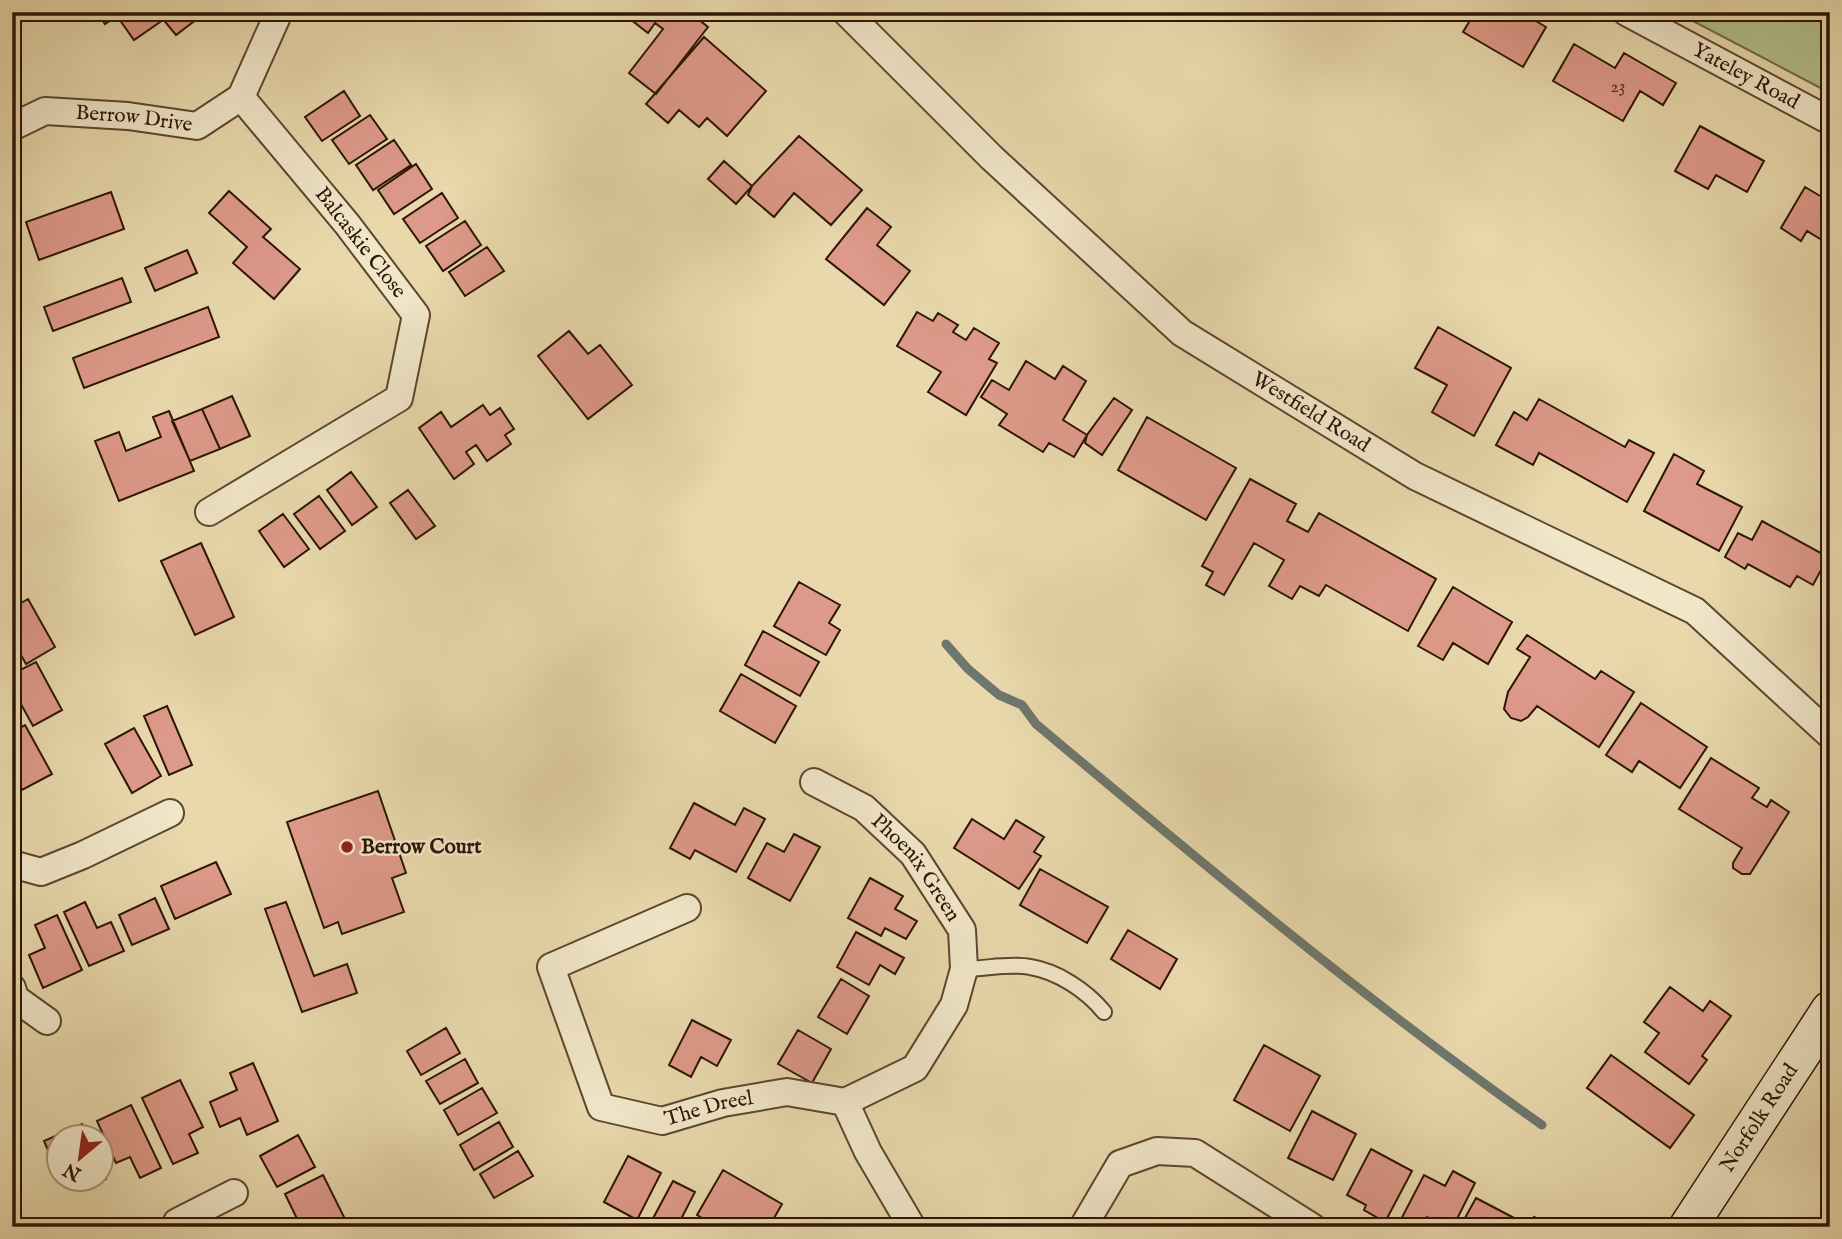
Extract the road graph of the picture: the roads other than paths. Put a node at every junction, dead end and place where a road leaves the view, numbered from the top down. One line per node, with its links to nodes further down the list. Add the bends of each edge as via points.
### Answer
1 (279, 12): 4 (street)
2 (846, 12): 8 (street, Westfield Road, via 992,158 1182,334 1415,476 1695,611)
3 (1626, 12): 5 (street, Yateley Road)
4 (241, 97): 6 (street, Berrow Drive, via 197,126 45,111); 7 (street, Balcaskie Close, via 347,224 416,316 399,398)
5 (1830, 121)
6 (12, 127)
7 (209, 512)
8 (1830, 735)
9 (814, 782): 13 (street, Phoenix Green, via 864,808 913,854 962,930)
10 (170, 813): 11 (street, via 41,872)
11 (12, 864)
12 (687, 908): 18 (street, The Dreel, via 551,967 601,1107 662,1121 723,1103 787,1092)
13 (964, 969): 16 (lane, via 1016,966 1048,972 1093,999); 18 (street, Phoenix Green, via 954,1006 915,1068)
14 (12, 988): 17 (street, via 15,998)
15 (1830, 1010): 25 (main road, Norfolk Road)
16 (1104, 1012)
17 (47, 1021)
18 (845, 1102): 22 (street)
19 (234, 1193): 20 (street)
20 (214, 1217): 21 (street)
21 (177, 1222)
22 (912, 1227)
23 (1083, 1227): 24 (street, via 1120,1164 1157,1151 1195,1153)
24 (1312, 1227)
25 (1688, 1227)

